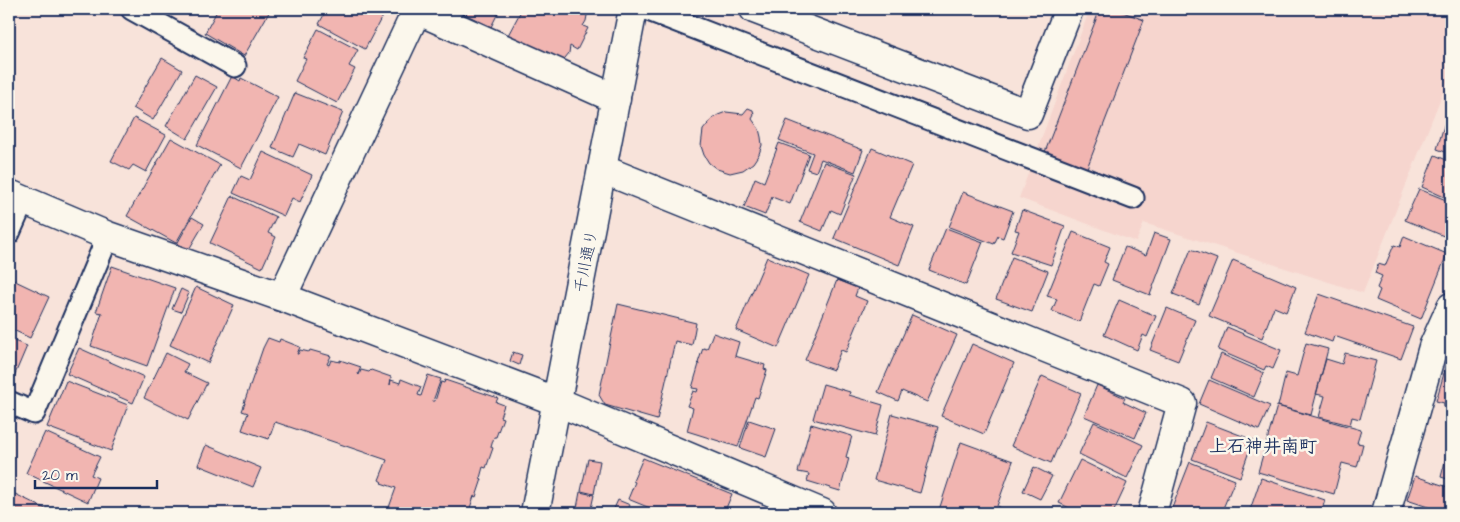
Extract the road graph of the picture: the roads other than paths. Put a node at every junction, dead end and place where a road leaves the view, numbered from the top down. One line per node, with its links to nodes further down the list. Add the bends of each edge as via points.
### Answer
1 (132, 9): 6 (lane)
2 (633, 9): 7 (street, 千川通り)
3 (646, 9): 10 (lane)
4 (754, 9): 5 (street, via 1028,114)
5 (1070, 9)
6 (236, 66)
7 (616, 99): 8 (street, 千川通り); 13 (street, via 417,10)
8 (602, 169): 16 (street, 千川通り); 19 (street, via 1182,403)
9 (16, 197): 11 (lane); 12 (street)
10 (1134, 198)
11 (9, 233)
12 (108, 236): 13 (street); 15 (lane, via 34,413)
13 (282, 297): 16 (street)
14 (1451, 307): 20 (street, via 1433,347)
15 (9, 402)
16 (558, 402): 17 (street, 千川通り); 18 (street)
17 (535, 513)
18 (822, 513)
19 (1152, 513)
20 (1386, 513)

